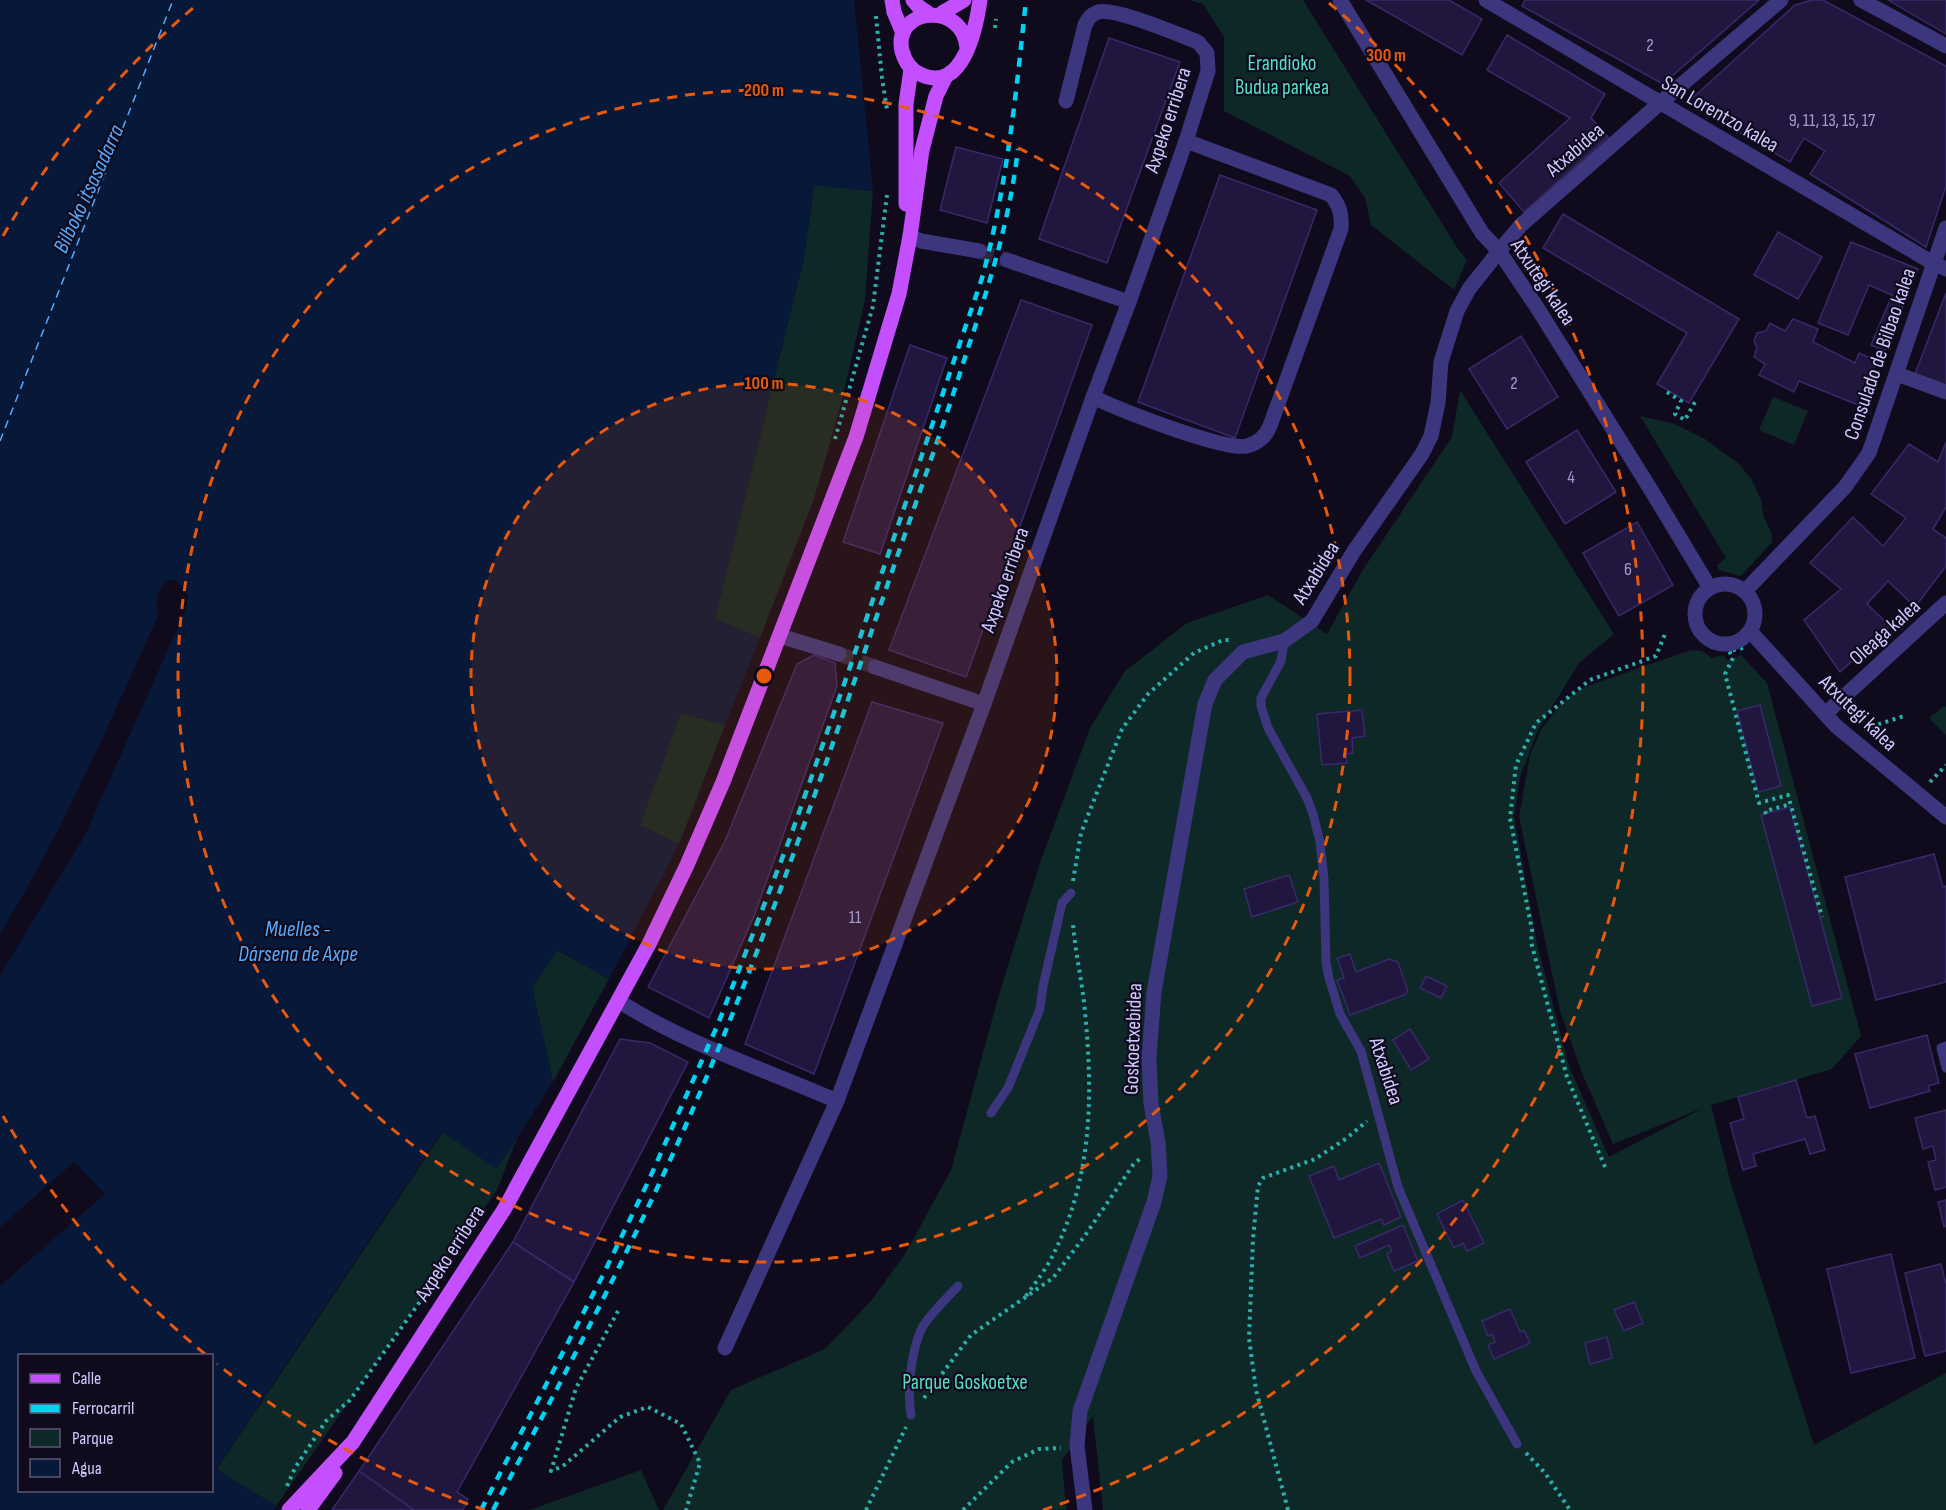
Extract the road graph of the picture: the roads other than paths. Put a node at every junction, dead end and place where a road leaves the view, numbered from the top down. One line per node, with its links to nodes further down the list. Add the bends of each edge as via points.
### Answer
1 (892, 0): 11 (main road)
2 (914, 0): 10 (main road, via 919,7)
3 (964, 0): 10 (main road)
4 (980, 0): 13 (main road)
5 (1340, 0): 22 (street, Atxutegi kalea, via 1482,233)
6 (1486, 0): 9 (street, San Lorentzo kalea)
7 (1781, 0): 17 (street, Atxabidea)
8 (1861, 0): 12 (street)
9 (1509, 6): 17 (street, San Lorentzo kalea)
10 (935, 13): 11 (main road, via 918,16); 13 (main road, via 951,17 963,30)
11 (903, 33): 14 (main road, via 901,46)
12 (1946, 46)
13 (966, 48): 15 (main road, via 960,65)
14 (911, 69): 15 (main road, via 927,77); 20 (main road, Axpeko erribera, via 905,138 906,222)
15 (946, 76): 20 (main road, Axpeko erribera, via 936,96 922,150)
16 (1066, 101): 18 (street, Axpeko erribera, via 1090,16 1114,12 1198,42 1207,53 1208,71)
17 (1660, 103): 22 (street, Atxabidea, via 1521,225); 24 (street, San Lorentzo kalea)
18 (1186, 141): 25 (street, Axpeko erribera); 28 (street, via 1331,195 1342,216 1341,229 1274,415 1266,435 1247,446 1236,446 1179,430)
19 (1946, 228): 24 (street, Consulado de Bilbao kalea)
20 (910, 236): 21 (street); 33 (main road, Axpeko erribera, via 899,294 856,437)
21 (979, 251)
22 (1499, 251): 29 (street, Atxutegi kalea); 34 (street, Atxabidea, via 1456,311 1441,362 1431,436 1422,454 1354,551 1312,621)
23 (1007, 260): 25 (street)
24 (1940, 266): 26 (street, Consulado de Bilbao kalea)
25 (1129, 302): 28 (street, Axpeko erribera)
26 (1898, 374): 27 (street); 30 (street, Consulado de Bilbao kalea, via 1869,453 1845,487)
27 (1946, 392)
28 (1093, 396): 37 (street, Axpeko erribera)
29 (1710, 588): 30 (street, via 1724,584); 32 (street, via 1696,610 1703,634 1728,644)
30 (1745, 591): 32 (street, via 1754,606)
31 (1946, 603): 38 (street, Oleaga kalea)
32 (1750, 631): 38 (street, Atxutegi kalea)
33 (780, 636): 35 (street); 41 (main road, Axpeko erribera, via 687,865)
34 (1284, 641): 50 (lane, Atxabidea, via 1281,661 1261,698 1261,706 1268,728 1313,814 1324,879 1329,978 1340,1014 1361,1051 1398,1187 1476,1371); 53 (street, Goskoetxebidea, via 1243,652 1215,680 1205,704 1154,992 1149,1058 1160,1176 1080,1411 1077,1446)
35 (839, 654)
36 (875, 667): 37 (street)
37 (984, 704): 44 (street, Axpeko erribera)
38 (1826, 714): 39 (street, Atxutegi kalea)
39 (1946, 817)
40 (1071, 893): 45 (lane, via 1062,903 1040,1009 1008,1088)
41 (619, 1001): 44 (street, via 655,1022); 49 (main road, Axpeko erribera, via 505,1208)
42 (1946, 1046): 43 (lane, via 1941,1048)
43 (1946, 1068)
44 (837, 1101): 47 (street, Axpeko erribera)
45 (991, 1113)
46 (957, 1286): 48 (lane, via 921,1328 911,1366)
47 (725, 1348)
48 (911, 1414)
49 (353, 1442): 51 (main road, Axpeko erribera); 52 (main road)
50 (1517, 1444)
51 (290, 1510)
52 (308, 1510)
53 (1085, 1510)

